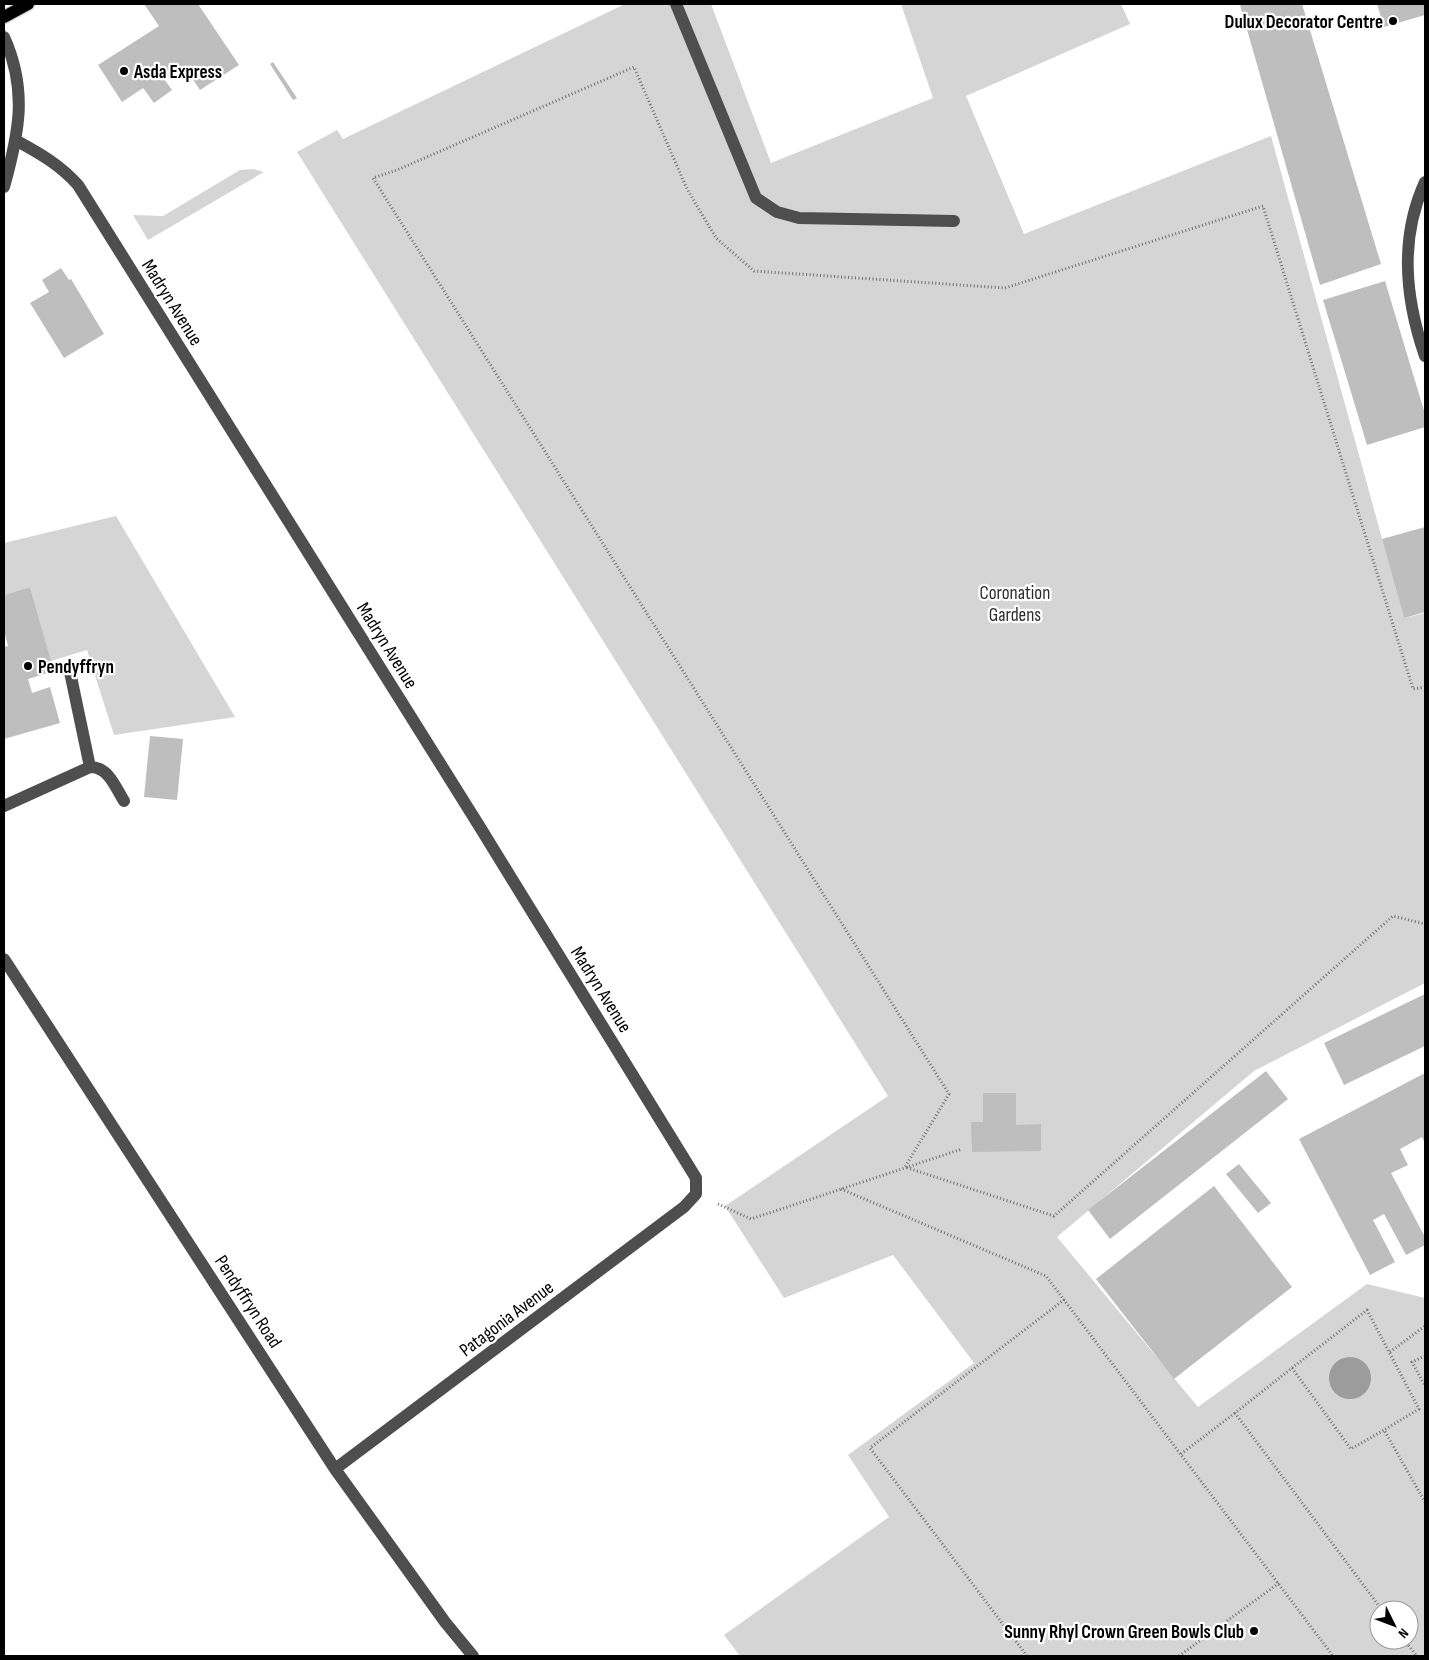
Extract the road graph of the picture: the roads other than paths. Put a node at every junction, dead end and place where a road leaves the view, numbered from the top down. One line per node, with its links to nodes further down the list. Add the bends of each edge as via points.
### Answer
1 (28, 4): 3 (main road)
2 (676, 4): 8 (street, via 756,198 777,212 799,218)
3 (4, 17)
4 (4, 37): 5 (street, via 14,60 19,92)
5 (17, 141): 7 (street); 15 (street, Madryn Avenue, via 50,158 78,185 696,1178)
6 (1425, 182): 9 (street, via 1416,203 1406,258 1414,325)
7 (4, 187)
8 (954, 221)
9 (1425, 356)
10 (70, 672): 11 (street)
11 (90, 766): 12 (street, via 106,772); 13 (street)
12 (124, 801)
13 (4, 806)
14 (4, 959): 16 (street, Pendyffryn Road)
15 (696, 1194): 16 (street, Patagonia Avenue, via 684,1207)
16 (335, 1470): 17 (street, Pendyffryn Road)
17 (473, 1656)

